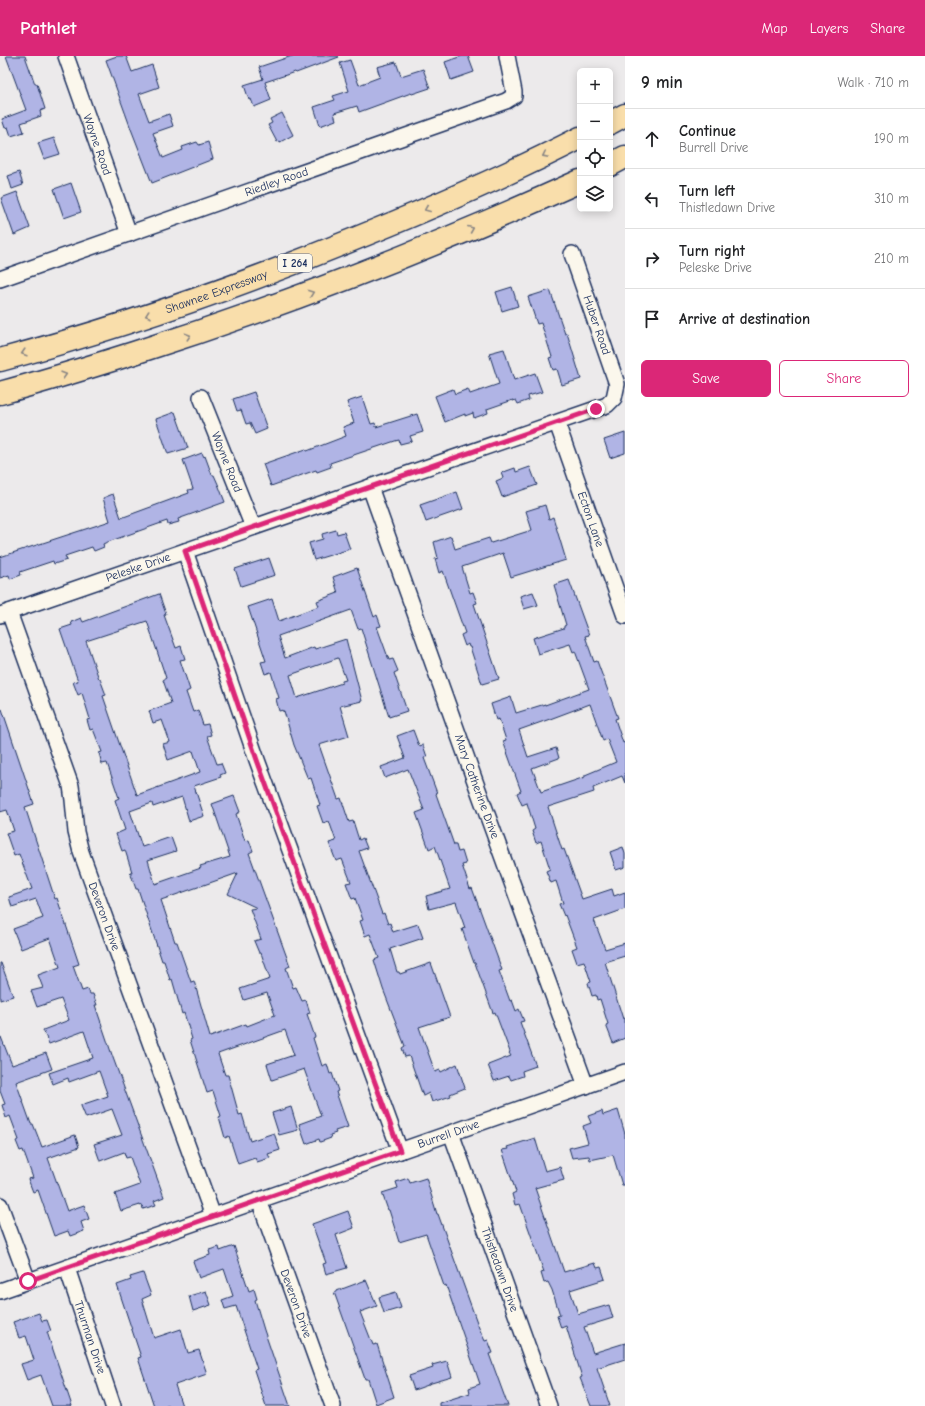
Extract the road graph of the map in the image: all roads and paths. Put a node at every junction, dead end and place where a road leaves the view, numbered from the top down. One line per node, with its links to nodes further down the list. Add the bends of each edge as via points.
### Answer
1 (66, 56): 9 (street, Wayne Road)
2 (507, 56): 9 (street, Riedley Road, via 514,96 506,102)
3 (625, 115): 4 (highway)
4 (613, 121)
5 (577, 139): 12 (highway, Shawnee Expressway / I 264, one-way to 12, via 403,220 301,261 132,321)
6 (625, 157): 7 (highway)
7 (613, 163)
8 (577, 182): 13 (highway, one-way to 8, via 210,329 326,288 450,238)
9 (129, 234): 11 (street, Riedley Road)
10 (572, 254): 15 (street, Huber Road, via 617,384)
11 (0, 279)
12 (0, 360)
13 (0, 393)
14 (201, 397): 18 (street, Wayne Road)
15 (614, 398): 16 (street, Peleske Drive, via 607,405)
16 (557, 423): 17 (street, Peleske Drive); 21 (street, Ecton Lane)
17 (370, 487): 18 (street, Peleske Drive); 23 (street, Mary Catherine Drive)
18 (253, 527): 19 (street, Peleske Drive)
19 (185, 551): 20 (street, Peleske Drive); 25 (street, via 260,768)
20 (5, 613): 28 (street, Deveron Drive, via 70,786 80,852)
21 (625, 616)
22 (625, 1072): 23 (street, Burrell Drive)
23 (586, 1086): 24 (street, Burrell Drive)
24 (451, 1133): 25 (street, Burrell Drive); 34 (street, Thistledawn Drive)
25 (400, 1151): 26 (street, Burrell Drive)
26 (260, 1200): 28 (street, Burrell Drive); 33 (street, Deveron Drive)
27 (0, 1206): 30 (street)
28 (214, 1216): 29 (street, Burrell Drive)
29 (67, 1268): 30 (street, Burrell Drive); 32 (street, Thurman Drive)
30 (28, 1281): 31 (street, Burrell Drive)
31 (0, 1291)
32 (113, 1406)
33 (333, 1406)
34 (549, 1406)

